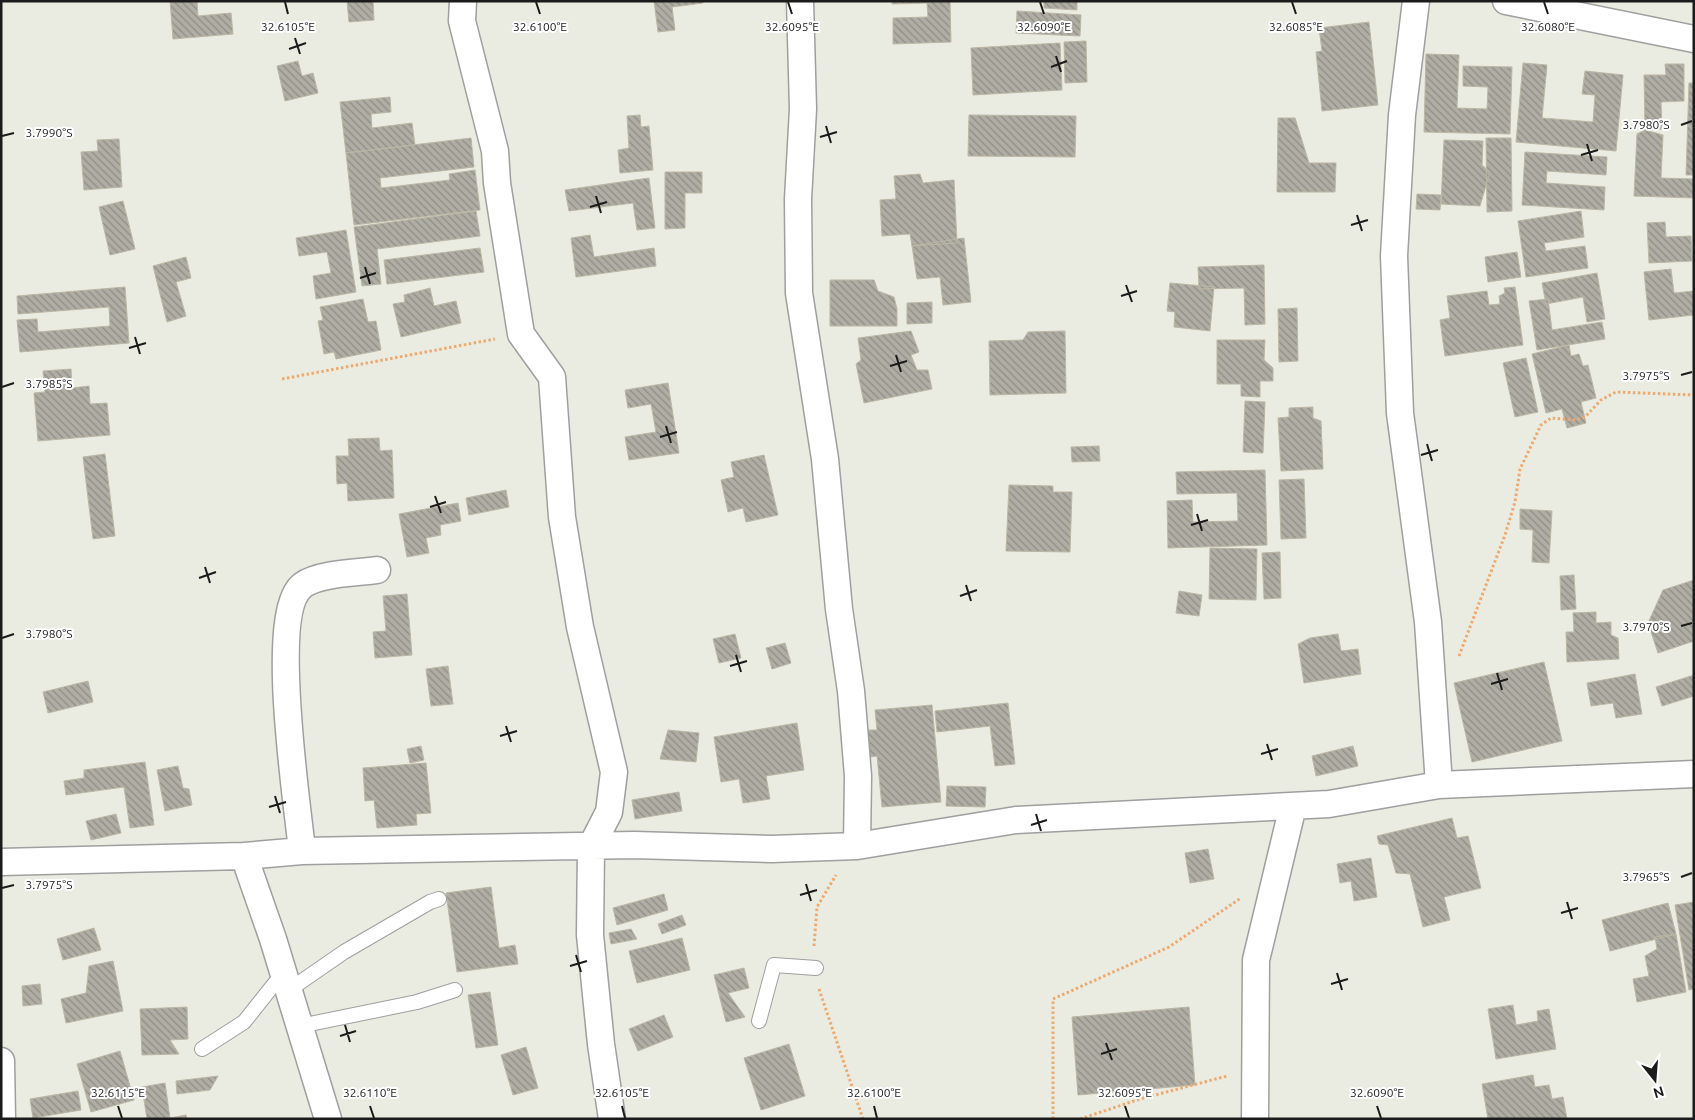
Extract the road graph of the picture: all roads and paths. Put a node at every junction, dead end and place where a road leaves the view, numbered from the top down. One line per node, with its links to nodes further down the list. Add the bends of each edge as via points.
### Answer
1 (463, 1): 6 (street, via 462,21 495,151)
2 (800, 1): 14 (street, via 803,109 798,199 799,293 825,458 839,609 851,691 858,776)
3 (1416, 1): 12 (street, via 1402,115 1394,256 1400,413 1428,622)
4 (1506, 1): 5 (street)
5 (1694, 39)
6 (520, 334): 7 (path); 15 (street, via 552,377 562,517 580,627 614,772 609,812)
7 (282, 379)
8 (1694, 395): 10 (path, via 1616,392 1602,400 1585,417 1575,420 1550,418 1541,425 1520,469 1515,502)
9 (377, 570): 16 (street, via 316,579 302,586 290,608 285,653 288,728)
10 (1457, 664)
11 (1694, 774): 12 (street)
12 (1440, 785): 13 (street, via 1329,804)
13 (1293, 806): 14 (street, via 1016,820); 19 (street)
14 (857, 846): 15 (street, via 772,849)
15 (591, 847): 16 (street); 31 (street, via 590,935)
16 (302, 852): 17 (street)
17 (244, 856): 18 (street); 22 (street)
18 (1, 862)
19 (1276, 874): 28 (street, via 1256,960); 32 (path, via 1169,948 1053,999)
20 (439, 900): 22 (lane)
21 (816, 968): 24 (lane, via 774,965)
22 (286, 982): 25 (street); 26 (lane, via 244,1022)
23 (455, 990): 25 (lane, via 417,1002)
24 (759, 1021)
25 (300, 1026): 30 (street)
26 (202, 1049)
27 (1, 1061): 29 (street)
28 (1254, 1068): 33 (path); 34 (street)
29 (2, 1119)
30 (328, 1119)
31 (612, 1119)
32 (1054, 1119)
33 (1080, 1119)
34 (1255, 1119)

